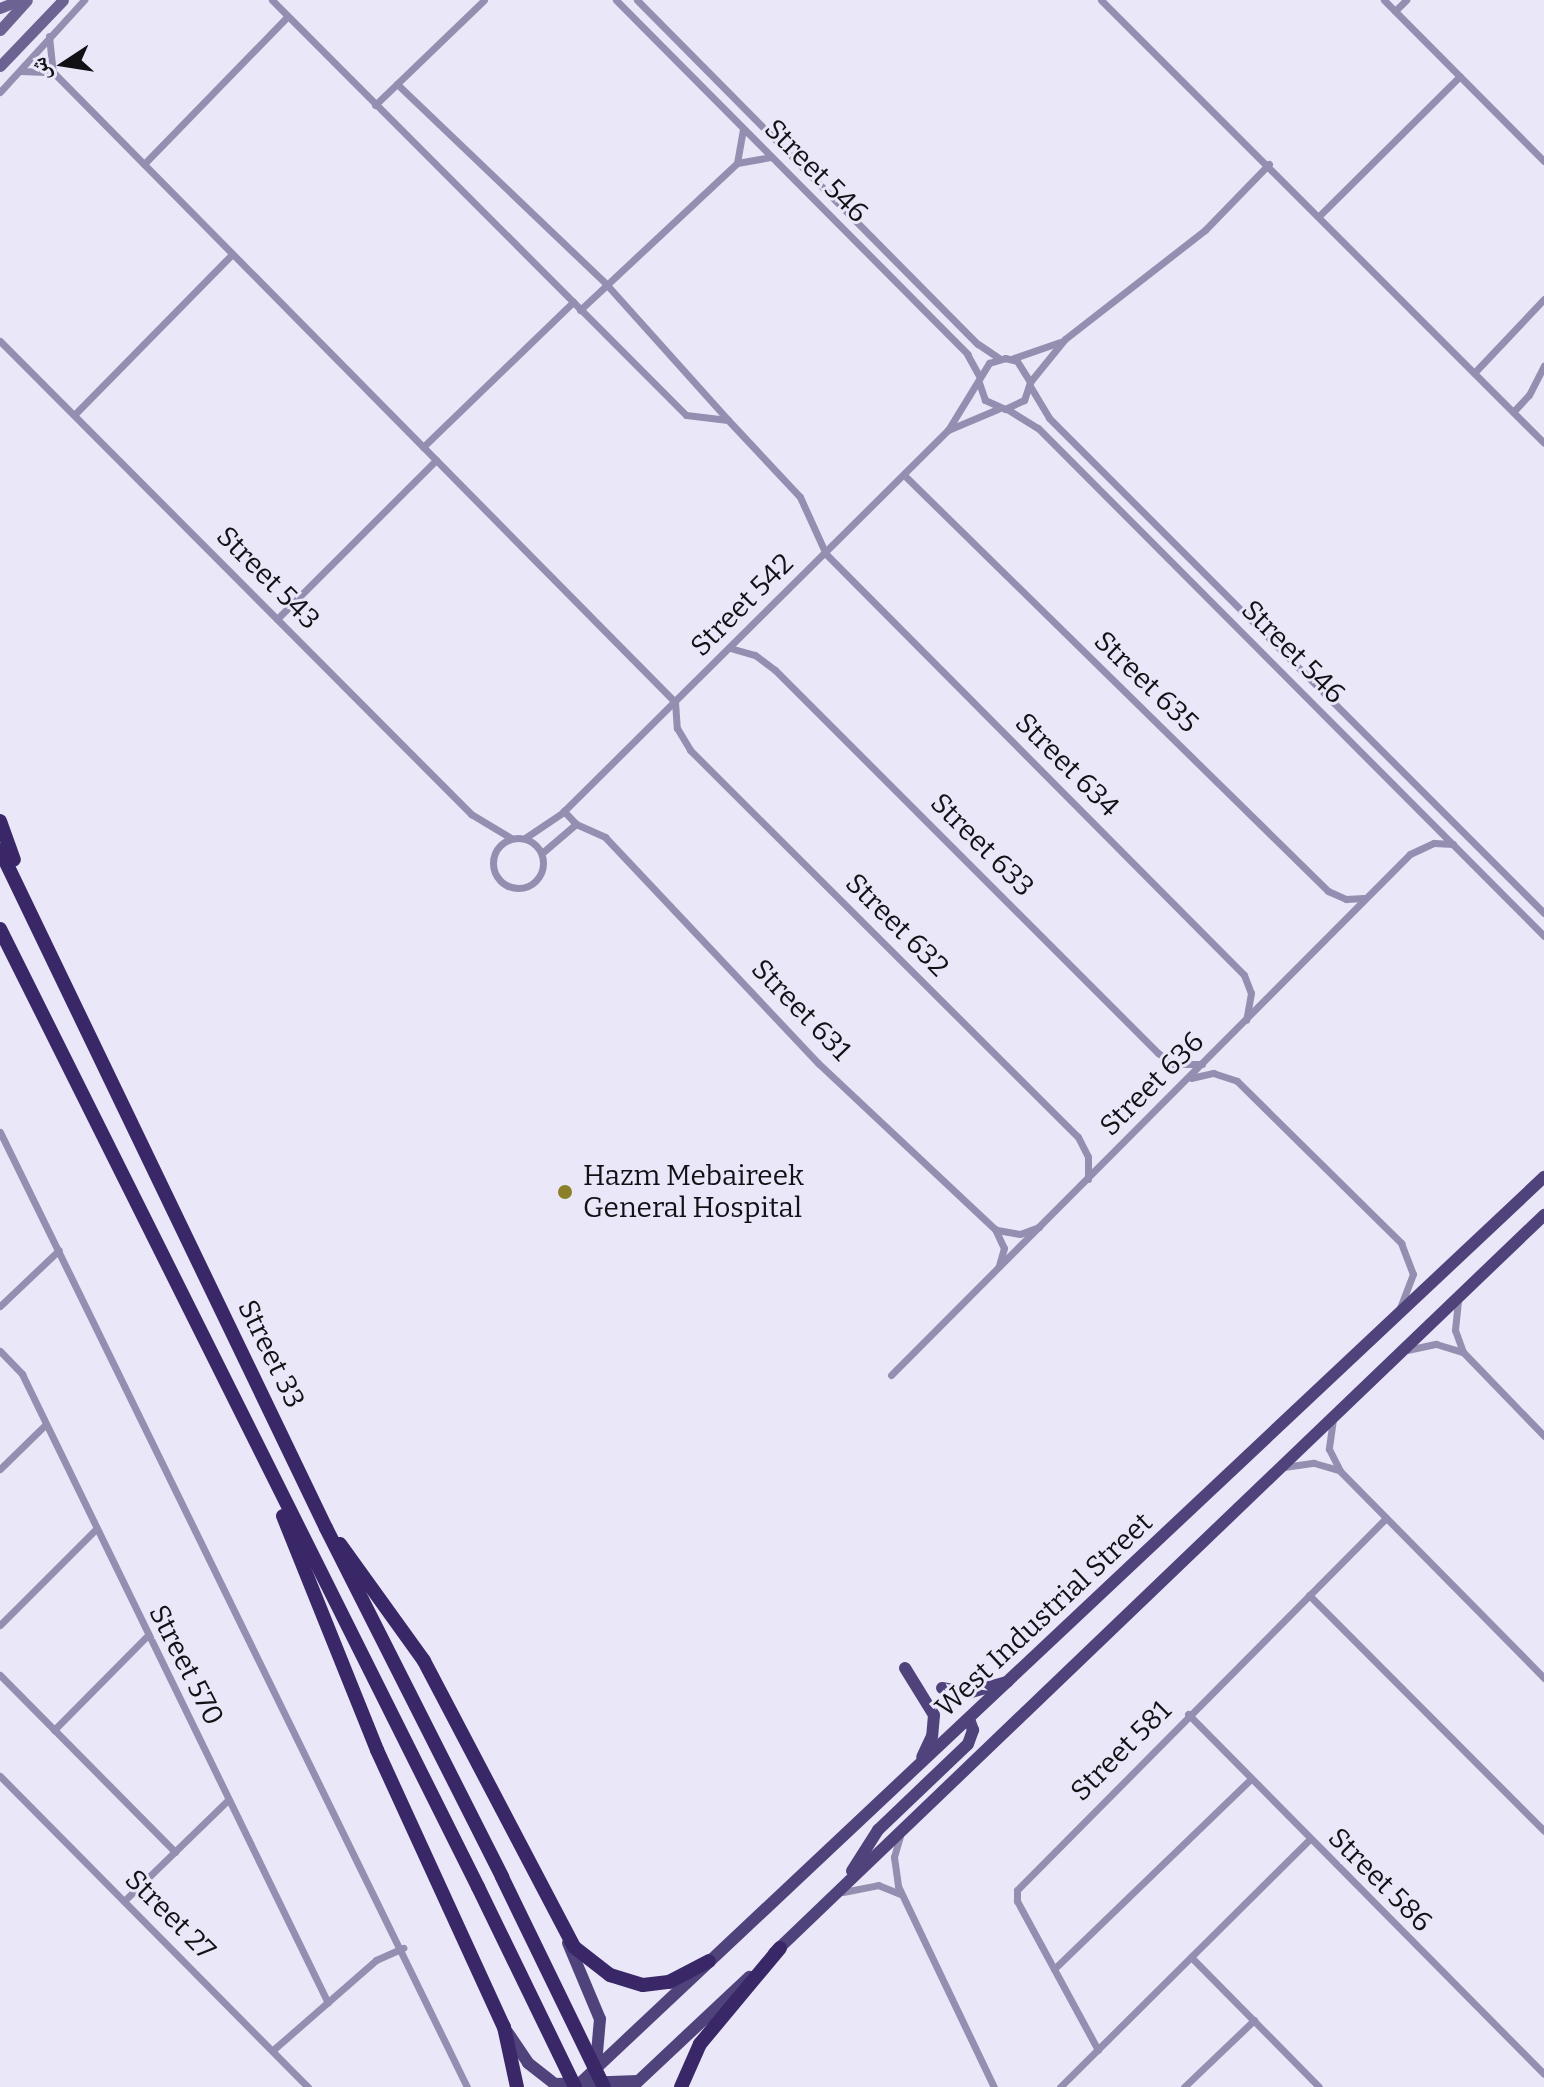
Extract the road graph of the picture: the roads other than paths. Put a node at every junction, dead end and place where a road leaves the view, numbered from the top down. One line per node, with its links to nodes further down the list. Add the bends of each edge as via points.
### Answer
1 (20, 0): 12 (street)
2 (27, 0): 15 (street)
3 (63, 0): 17 (street)
4 (84, 0): 16 (street)
5 (272, 0): 14 (street)
6 (484, 0): 21 (street)
7 (616, 0): 24 (street, Street 546)
8 (637, 0): 38 (street, Street 546, via 978,344)
9 (1101, 0): 29 (street)
10 (1384, 0): 13 (street)
11 (1406, 0): 13 (street)
12 (0, 8)
13 (1395, 11): 20 (street)
14 (287, 17): 23 (street); 28 (street)
15 (0, 30)
16 (49, 36): 18 (street); 19 (street)
17 (0, 66)
18 (17, 72): 19 (street); 22 (street)
19 (53, 72): 28 (street)
20 (1460, 76): 26 (street); 30 (street)
21 (397, 84): 23 (street); 32 (street)
22 (0, 92)
23 (375, 105): 34 (street)
24 (743, 128): 25 (street, Street 546); 27 (street)
25 (771, 157): 27 (street); 42 (street, Street 546, via 967,354)
26 (1544, 161)
27 (737, 163): 32 (street)
28 (144, 164): 31 (street)
29 (1269, 164): 30 (street); 36 (street, via 1205,230)
30 (1320, 215): 41 (street)
31 (232, 254): 46 (street); 50 (street)
32 (607, 285): 35 (street); 47 (street)
33 (1544, 299): 41 (street)
34 (573, 302): 35 (street); 50 (street)
35 (580, 310): 47 (street, via 686,415)
36 (1065, 339): 39 (street); 43 (street)
37 (0, 341): 46 (street, Street 543)
38 (999, 358): 39 (street); 42 (street)
39 (1011, 359): 43 (street, via 1022,365)
40 (1544, 366): 45 (street)
41 (1474, 373): 45 (street)
42 (979, 380): 44 (street, via 985,400); 48 (street, Street 542)
43 (1030, 384): 44 (street, via 1024,400); 66 (street, Street 546, via 1049,418)
44 (1002, 409): 48 (street, Street 542); 62 (street, Street 546, via 1038,428)
45 (1513, 412): 49 (street)
46 (75, 414): 54 (street, Street 543)
47 (728, 420): 53 (street, via 800,497)
48 (948, 430): 52 (street, Street 542)
49 (1544, 443)
50 (423, 447): 51 (street)
51 (436, 460): 54 (street); 56 (street)
52 (904, 475): 53 (street, Street 542); 65 (street, Street 635, via 1328,891 1346,899)
53 (826, 554): 55 (street, Street 542); 70 (street, Street 634, via 1238,968 1251,993)
54 (277, 619): 60 (street, Street 543, via 471,814)
55 (730, 648): 56 (street, Street 542); 71 (street, Street 633, via 755,655 775,670 1158,1053 1184,1066)
56 (675, 702): 57 (street, Street 542); 75 (street, Street 632, via 677,728 690,750 1078,1137 1088,1157)
57 (564, 811): 59 (street); 61 (street, Street 542)
58 (0, 821): 67 (highway)
59 (576, 824): 64 (street); 78 (street, Street 631, via 605,837 818,1063)
60 (511, 838): 61 (street); 64 (street, via 498,846 493,860 496,875 506,885 521,888 534,883 543,871)
61 (525, 838): 64 (street)
62 (1453, 844): 65 (street, Street 636, via 1417,849); 69 (street, Street 546)
63 (0, 850): 67 (highway, Street 33)
64 (542, 853)
65 (1366, 898): 70 (street, Street 636)
66 (1544, 913)
67 (31, 914): 96 (highway, Street 33)
68 (0, 929): 94 (highway, Street 33)
69 (1544, 936)
70 (1246, 1020): 71 (street, Street 636)
71 (1204, 1063): 72 (street, Street 636)
72 (1189, 1078): 75 (street, Street 636); 83 (street, via 1213,1073 1237,1081 1401,1243 1413,1274)
73 (0, 1132): 79 (street)
74 (1544, 1177): 83 (main road, West Industrial Street)
75 (1088, 1179): 77 (street, Street 636)
76 (1544, 1215): 81 (main road, West Industrial Street)
77 (1043, 1224): 78 (street, via 1020,1234); 80 (street, Street 636)
78 (995, 1229): 80 (street, via 1004,1248)
79 (59, 1250): 82 (street); 124 (street)
80 (998, 1269): 87 (street, Street 636)
81 (1460, 1296): 85 (street, via 1454,1319); 86 (main road, West Industrial Street)
82 (0, 1306)
83 (1396, 1317): 104 (main road, West Industrial Street)
84 (0, 1351): 89 (street, Street 570, via 15,1363)
85 (1463, 1352): 86 (street, via 1436,1344); 90 (street)
86 (1396, 1354): 88 (main road, West Industrial Street)
87 (891, 1375)
88 (1334, 1413): 92 (street, via 1329,1449); 93 (main road, West Industrial Street)
89 (45, 1425): 91 (street); 97 (street, Street 570)
90 (1544, 1436)
91 (0, 1469)
92 (1340, 1471): 93 (street, via 1300,1463); 95 (street)
93 (1273, 1472): 110 (main road, West Industrial Street)
94 (276, 1485): 131 (highway, via 295,1551 368,1730); 138 (highway, Street 33, bridge)
95 (1386, 1518): 98 (street, Street 581); 103 (street)
96 (326, 1528): 123 (highway, via 379,1593 424,1661); 139 (highway, Street 33, bridge)
97 (95, 1530): 99 (street); 100 (street, Street 570)
98 (1309, 1595): 106 (street, Street 581); 116 (street)
99 (0, 1625)
100 (146, 1637): 108 (street); 114 (street, Street 570)
101 (905, 1668): 111 (main road, via 934,1715 932,1736)
102 (0, 1675): 108 (street)
103 (1544, 1678)
104 (1011, 1682): 105 (main road, via 968,1693); 107 (main road, West Industrial Street)
105 (942, 1688)
106 (1188, 1714): 113 (street, Street 586); 128 (street, Street 581, via 1017,1890 1017,1901)
107 (966, 1722): 109 (main road); 110 (main road); 111 (main road, West Industrial Street)
108 (54, 1730): 118 (street)
109 (972, 1736): 110 (main road); 119 (main road, via 878,1830)
110 (989, 1745): 115 (main road, West Industrial Street)
111 (919, 1764): 127 (main road, West Industrial Street)
112 (0, 1776): 122 (street, Street 27)
113 (1251, 1779): 117 (street, Street 586); 128 (street)
114 (228, 1800): 118 (street); 129 (street, Street 570)
115 (903, 1826): 119 (main road, West Industrial Street); 120 (street, via 893,1868)
116 (1544, 1831)
117 (1309, 1840): 126 (street); 135 (street, Street 586)
118 (175, 1852): 122 (street)
119 (846, 1882): 121 (main road, West Industrial Street)
120 (902, 1896): 121 (street, via 869,1885); 144 (street)
121 (831, 1898): 125 (main road, West Industrial Street)
122 (124, 1901): 132 (street, Street 27)
123 (561, 1928): 127 (highway, via 590,1963 632,1983 669,1982); 138 (main road, via 600,2019 600,2058)
124 (403, 1948): 129 (street, via 376,1960); 141 (street)
125 (780, 1948): 137 (main road, West Industrial Street); 143 (highway, via 700,2044)
126 (1191, 1957): 130 (street); 133 (street)
127 (709, 1961): 134 (main road, West Industrial Street)
128 (1054, 1969): 133 (street, Street 581)
129 (328, 2003): 132 (street)
130 (1254, 2020): 136 (street); 146 (street)
131 (504, 2027): 138 (main road, via 545,2079 563,2087); 142 (highway)
132 (273, 2050): 140 (street, Street 27)
133 (1098, 2050): 145 (street)
134 (608, 2057): 138 (main road, West Industrial Street); 139 (main road)
135 (1544, 2074)
136 (1312, 2080): 147 (street); 148 (street)
137 (635, 2084): 139 (main road)
138 (580, 2085): 139 (main road)
139 (607, 2086)
140 (308, 2087)
141 (467, 2087)
142 (517, 2087)
143 (681, 2087)
144 (994, 2087)
145 (1060, 2087)
146 (1184, 2087)
147 (1304, 2087)
148 (1319, 2087)

